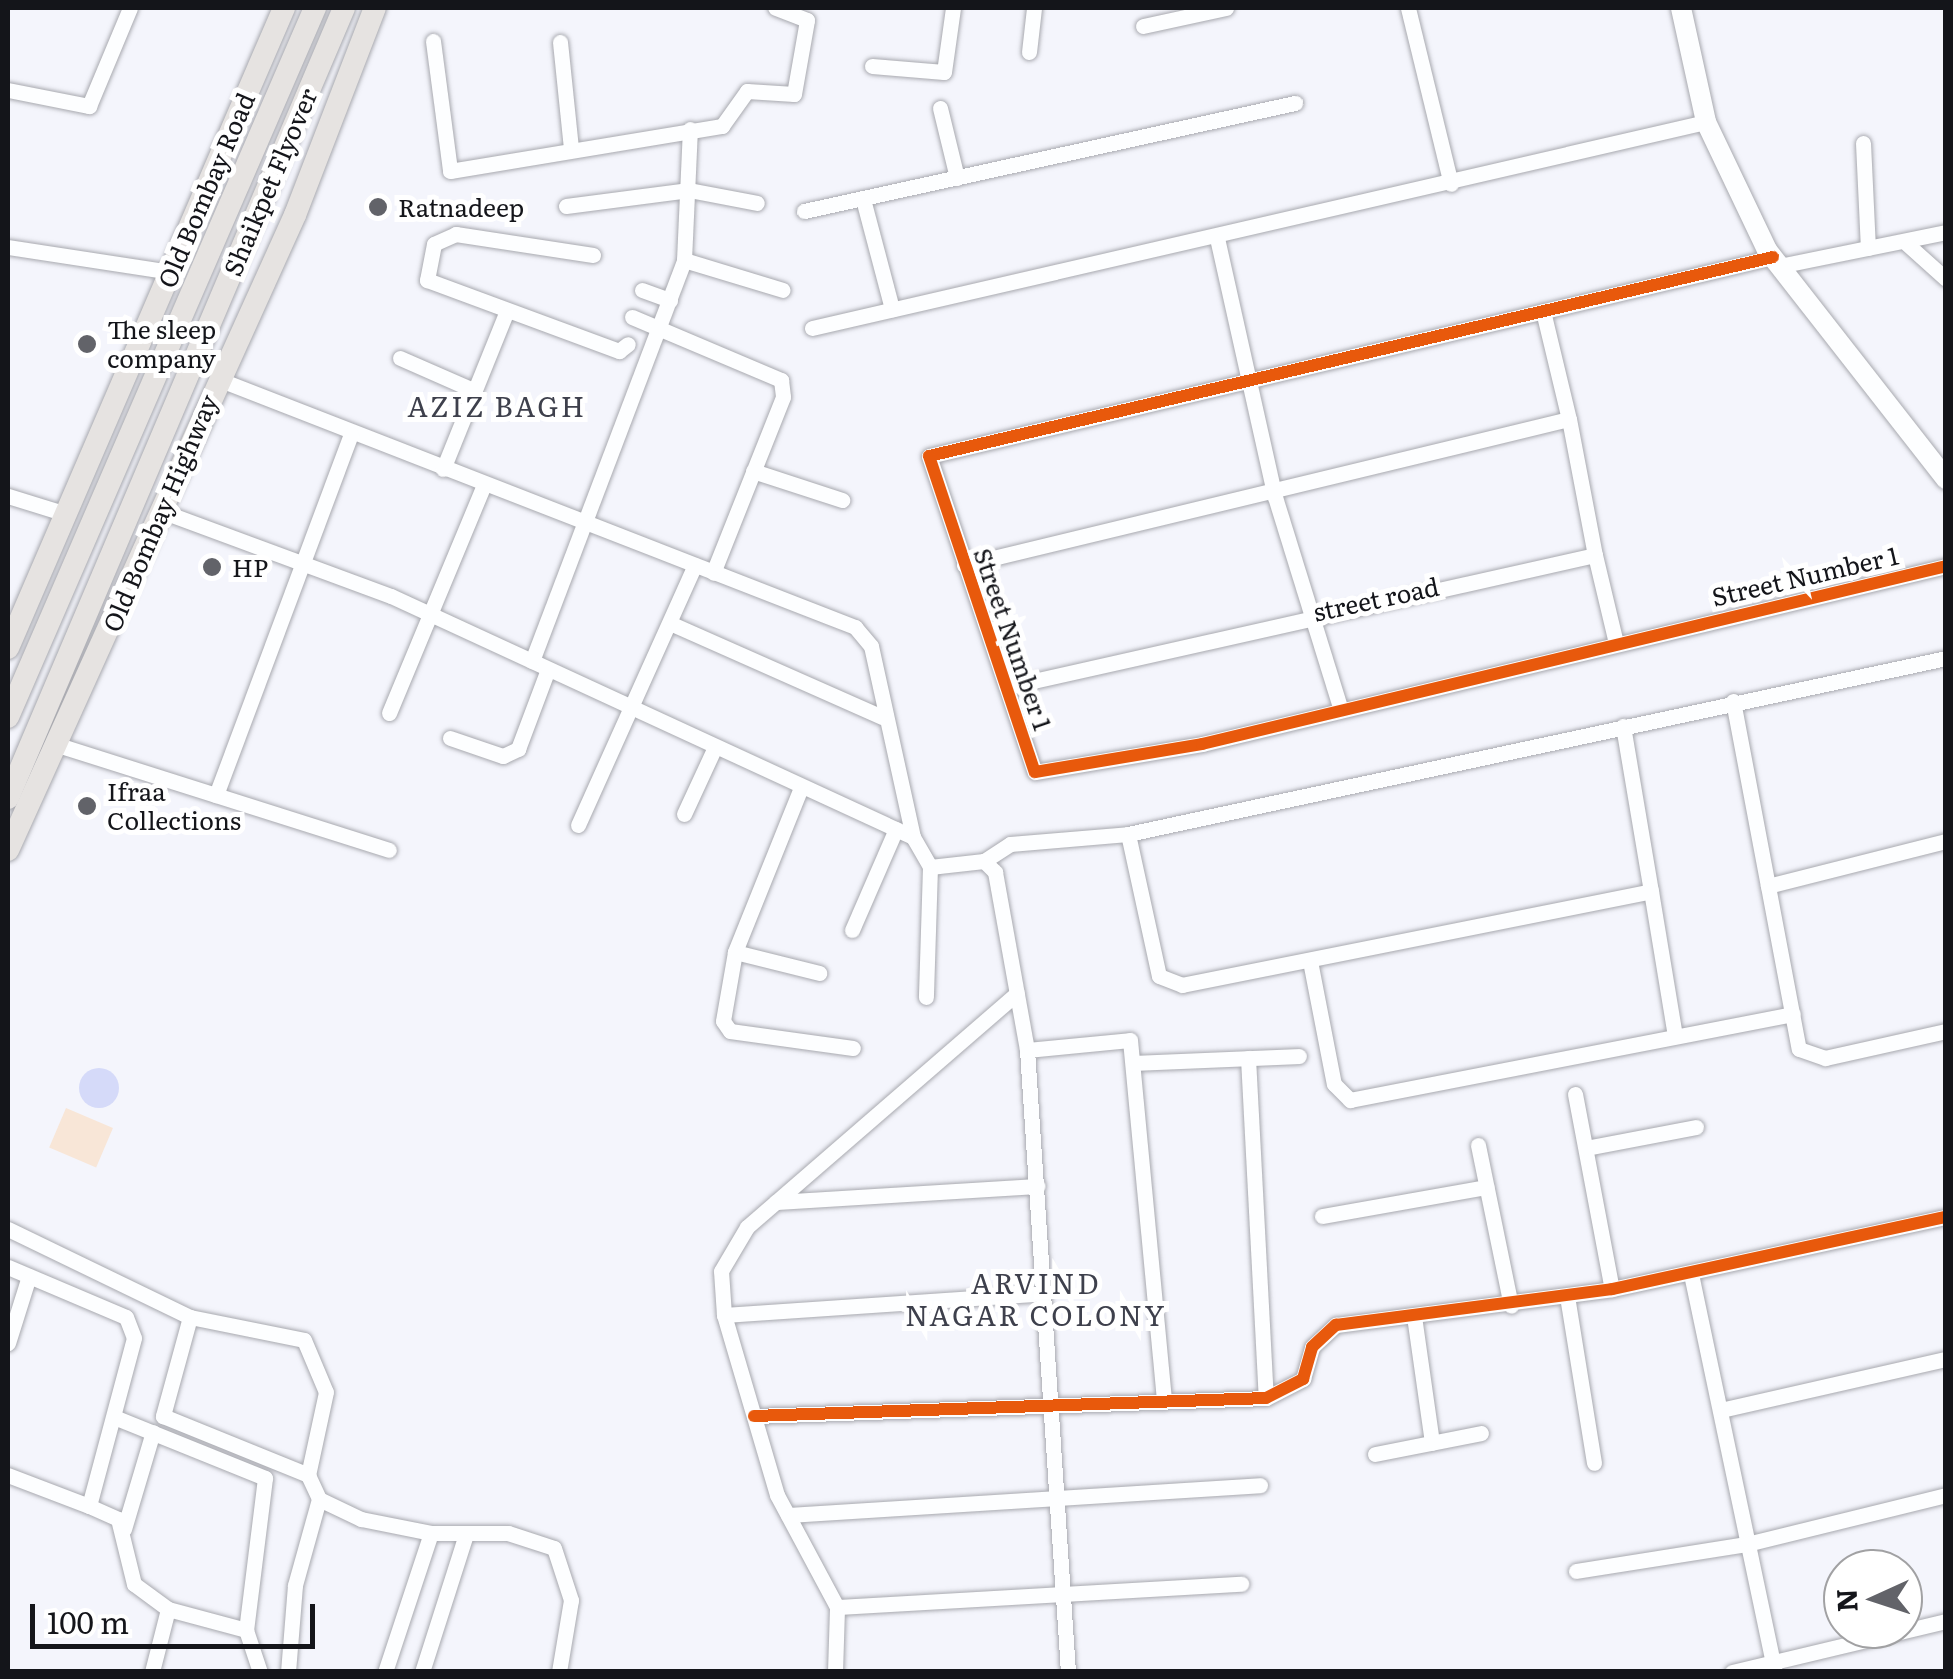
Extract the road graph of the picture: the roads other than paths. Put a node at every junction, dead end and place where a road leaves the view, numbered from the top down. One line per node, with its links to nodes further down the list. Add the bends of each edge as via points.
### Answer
1 (130, 8): 17 (street, via 90,106)
2 (284, 8): 39 (main road, Old Bombay Road)
3 (316, 8): 86 (main road, Shaikpet Flyover)
4 (344, 8): 94 (main road, Shaikpet Flyover)
5 (376, 8): 52 (main road, Old Bombay Highway, via 295,216)
6 (775, 8): 21 (street, via 807,20 794,94 747,92 722,126)
7 (953, 8): 16 (street, via 944,72)
8 (1034, 8): 15 (street)
9 (1226, 8): 12 (street)
10 (1408, 8): 25 (street)
11 (1681, 8): 20 (street)
12 (1143, 26)
13 (433, 41): 23 (street, via 450,171)
14 (560, 42): 23 (street)
15 (1028, 52)
16 (872, 66)
17 (8, 90)
18 (1295, 102): 24 (street)
19 (940, 108): 24 (street)
20 (1706, 122): 25 (street); 38 (street)
21 (690, 129): 23 (street); 26 (street)
22 (1863, 142): 35 (street)
23 (571, 149)
24 (957, 178): 27 (street)
25 (1450, 184): 32 (street)
26 (689, 190): 28 (street); 29 (street); 37 (street)
27 (863, 199): 30 (street); 44 (street)
28 (757, 203)
29 (566, 206)
30 (804, 211)
31 (1946, 232): 33 (street, Street Number 1)
32 (1216, 238): 44 (street); 53 (street)
33 (1908, 244): 35 (street, Street Number 1); 40 (street)
34 (8, 247): 39 (street)
35 (1868, 248): 38 (street, Street Number 1)
36 (594, 254): 45 (street, via 456,234 434,244 428,284)
37 (684, 260): 42 (street); 43 (street)
38 (1776, 262): 46 (street, Street Number 1); 59 (street)
39 (171, 272): 65 (main road, Old Bombay Road)
40 (1946, 279)
41 (642, 290): 43 (street)
42 (783, 290)
43 (670, 300): 48 (street)
44 (892, 309): 49 (street)
45 (506, 312): 50 (street, via 619,352 625,343); 54 (street)
46 (1543, 312): 53 (street, Street Number 1); 55 (street)
47 (632, 317): 48 (street)
48 (660, 328): 50 (street); 58 (street, via 781,380)
49 (812, 328)
50 (652, 353): 66 (street)
51 (400, 358): 54 (street)
52 (218, 379): 56 (street); 64 (main road, Old Bombay Highway)
53 (1250, 380): 62 (street); 70 (street, Street Number 1, via 929,456)
54 (473, 390): 57 (street)
55 (1569, 420): 62 (street); 67 (street)
56 (351, 434): 57 (street); 68 (street)
57 (443, 469): 60 (street)
58 (753, 471): 63 (street); 72 (street)
59 (1946, 479)
60 (484, 484): 66 (street); 73 (street)
61 (8, 496): 65 (street)
62 (1276, 497): 70 (street); 74 (street)
63 (842, 500)
64 (161, 511): 68 (street); 90 (main road, Old Bombay Highway)
65 (66, 514): 77 (main road, Old Bombay Road)
66 (591, 524): 69 (street); 79 (street)
67 (1595, 555): 74 (street, street road); 76 (street)
68 (305, 560): 73 (street); 93 (street)
69 (695, 565): 72 (street); 75 (street)
70 (964, 565): 81 (street, Street Number 1)
71 (1946, 566): 76 (street, Street Number 1)
72 (713, 573): 87 (street, via 855,626 871,646)
73 (425, 611): 79 (street); 85 (street)
74 (1314, 611): 81 (street, street road); 84 (street)
75 (672, 624): 83 (street); 87 (street)
76 (1616, 644): 84 (street, Street Number 1)
77 (8, 648)
78 (1946, 658): 82 (street)
79 (532, 661): 80 (street)
80 (548, 669): 83 (street); 89 (street, via 518,749 503,756)
81 (1007, 687): 84 (street, Street Number 1, via 1034,772 1048,777)
82 (1733, 702): 88 (street); 105 (street)
83 (633, 710): 91 (street); 96 (street)
84 (1342, 710)
85 (389, 712)
86 (8, 717)
87 (882, 717): 99 (street)
88 (1623, 726): 98 (street); 106 (street)
89 (450, 738)
90 (58, 746): 93 (street); 101 (main road, Old Bombay Highway)
91 (715, 746): 92 (street); 95 (street)
92 (800, 790): 97 (street); 108 (street)
93 (216, 795): 102 (street)
94 (8, 798)
95 (684, 814)
96 (578, 824)
97 (896, 829): 99 (street); 107 (street)
98 (1128, 834): 103 (street, via 1010,844); 109 (street, via 1159,976 1182,986)
99 (913, 836): 104 (street)
100 (1946, 841): 105 (street)
101 (8, 850)
102 (389, 850)
103 (984, 861): 104 (street); 111 (street, via 995,872)
104 (930, 868): 112 (street)
105 (1768, 886): 113 (street)
106 (1651, 891): 109 (street); 115 (street)
107 (852, 930)
108 (735, 952): 110 (street); 116 (street, via 726,1028)
109 (1310, 960): 115 (street, via 1334,1084 1350,1100)
110 (819, 973)
111 (1017, 993): 117 (street); 127 (street)
112 (926, 997)
113 (1792, 1014): 114 (street, via 1799,1048 1815,1058); 115 (street)
114 (1946, 1030)
115 (1675, 1036)
116 (853, 1048)
117 (1027, 1050): 120 (street, via 1116,1034 1130,1040); 125 (street)
118 (1299, 1056): 119 (street)
119 (1248, 1058): 120 (street); 143 (street)
120 (1134, 1063): 144 (street)
121 (1576, 1094): 124 (street)
122 (1696, 1127): 124 (street)
123 (1478, 1145): 126 (street)
124 (1586, 1148): 134 (street)
125 (1038, 1186): 127 (street); 135 (street)
126 (1486, 1187): 128 (street); 137 (street)
127 (776, 1202): 138 (street, via 730,1248 721,1272)
128 (1322, 1216)
129 (1946, 1217): 132 (street)
130 (8, 1229): 140 (street)
131 (8, 1267): 133 (street)
132 (1691, 1274): 134 (street); 146 (street)
133 (28, 1276): 141 (street); 148 (street, via 132,1324)
134 (1612, 1289): 136 (street)
135 (1044, 1294): 138 (street); 145 (street)
136 (1567, 1296): 137 (street); 153 (street)
137 (1511, 1306): 139 (street)
138 (724, 1315): 147 (street)
139 (1414, 1316): 143 (street, via 1323,1332 1304,1379); 151 (street)
140 (190, 1317): 155 (street, via 164,1416); 155 (street, via 287,1333 315,1350 326,1392)
141 (8, 1344)
142 (1946, 1359): 146 (street)
143 (1266, 1398): 144 (street)
144 (1164, 1400): 145 (street)
145 (1050, 1403): 147 (street); 157 (street)
146 (1721, 1410): 165 (street)
147 (754, 1416): 161 (street)
148 (114, 1417): 149 (street); 160 (street)
149 (152, 1432): 162 (street); 172 (street, via 264,1478)
150 (1481, 1433): 151 (street)
151 (1432, 1443): 152 (street)
152 (1375, 1454)
153 (1594, 1463)
154 (8, 1475): 160 (street)
155 (308, 1475): 159 (street)
156 (1260, 1485): 157 (street)
157 (1057, 1496): 161 (street); 168 (street)
158 (1946, 1496): 165 (street)
159 (318, 1499): 163 (street, via 360,1519); 176 (street, via 295,1585)
160 (88, 1506): 162 (street)
161 (788, 1515): 169 (street)
162 (124, 1529): 170 (street, via 126,1570)
163 (430, 1533): 164 (street); 177 (street)
164 (466, 1534): 178 (street); 179 (street, via 528,1537 563,1558 571,1600)
165 (1747, 1544): 166 (street); 173 (street)
166 (1576, 1572)
167 (1242, 1584): 168 (street)
168 (1062, 1589): 169 (street); 181 (street)
169 (838, 1607): 180 (street)
170 (168, 1609): 172 (street); 174 (street)
171 (1946, 1621): 173 (street)
172 (246, 1630): 175 (street)
173 (1774, 1667): 182 (street)
174 (152, 1672)
175 (260, 1672)
176 (288, 1672)
177 (385, 1672)
178 (422, 1672)
179 (559, 1672)
180 (835, 1672)
181 (1068, 1672)
182 (1732, 1672)

